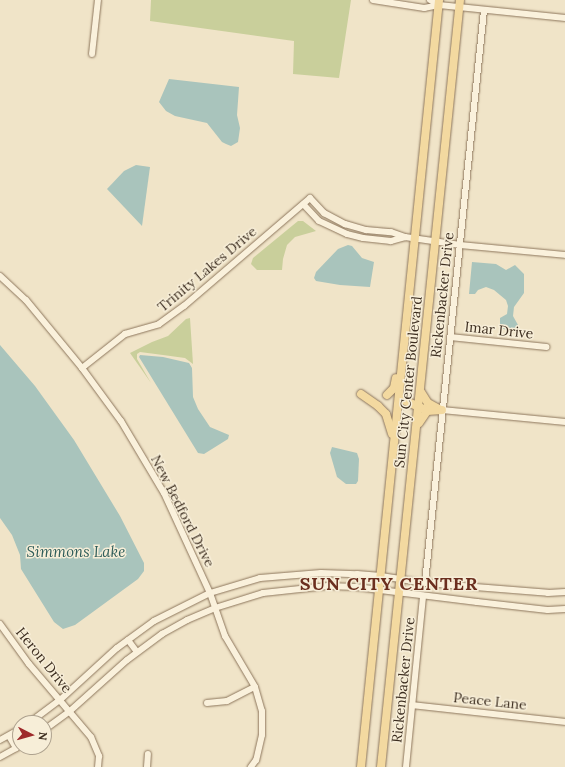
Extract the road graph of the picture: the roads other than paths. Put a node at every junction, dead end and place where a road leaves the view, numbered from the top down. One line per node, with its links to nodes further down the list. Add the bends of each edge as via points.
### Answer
1 (98, 0): 8 (street)
2 (373, 0): 4 (street, via 424,8)
3 (430, 0): 4 (street)
4 (439, 2): 5 (street); 11 (main road, Sun City Center Boulevard)
5 (460, 4): 6 (street); 12 (main road, Sun City Center Boulevard)
6 (484, 10): 7 (street); 13 (street, Rickenbacker Drive)
7 (565, 18)
8 (92, 54)
9 (302, 204): 10 (street, Trinity Lakes Drive, via 319,221 347,234 391,241); 10 (street, Trinity Lakes Drive, via 310,198 324,213 345,224 366,230 392,232); 19 (street, Trinity Lakes Drive, via 184,306 159,324 125,334)
10 (405, 237): 11 (street, Trinity Lakes Drive)
11 (416, 239): 12 (street, Trinity Lakes Drive); 16 (main road, Sun City Center Boulevard)
12 (435, 241): 13 (street, Trinity Lakes Drive); 20 (main road, Sun City Center Boulevard)
13 (460, 245): 14 (street, Trinity Lakes Drive); 17 (street, Rickenbacker Drive)
14 (565, 255)
15 (0, 276): 19 (street, New Bedford Drive, via 26,300)
16 (407, 318): 22 (main road, via 401,337 396,383); 23 (main road, Sun City Center Boulevard)
17 (450, 337): 18 (street, Imar Drive); 26 (street, Rickenbacker Drive)
18 (546, 347)
19 (82, 368): 36 (street, New Bedford Drive, via 121,421 164,493)
20 (420, 391): 24 (main road, Sun City Center Boulevard); 26 (main road, via 428,403)
21 (361, 394): 29 (main road, via 386,414 391,426)
22 (387, 395)
23 (399, 398): 24 (main road); 29 (main road, Sun City Center Boulevard)
24 (419, 408): 25 (main road); 28 (main road, Sun City Center Boulevard)
25 (432, 410): 26 (main road); 28 (main road, via 424,413)
26 (442, 410): 27 (street); 32 (street, Rickenbacker Drive)
27 (565, 422)
28 (417, 429): 31 (main road, Sun City Center Boulevard)
29 (394, 448): 30 (main road, Sun City Center Boulevard)
30 (381, 576): 31 (street); 33 (main road, Sun City Center Boulevard); 36 (street, via 294,574 260,578)
31 (399, 578): 32 (street); 34 (main road, Sun City Center Boulevard)
32 (425, 583): 35 (street, via 548,593)
33 (380, 589): 34 (street); 38 (street, via 344,586 296,589 263,593); 61 (main road, Sun City Center Boulevard)
34 (398, 592): 37 (street); 62 (main road, Sun City Center Boulevard)
35 (565, 592)
36 (210, 593): 38 (street, New Bedford Drive); 41 (street, via 154,621)
37 (423, 596): 39 (street, via 542,609); 46 (street, Rickenbacker Drive)
38 (215, 608): 42 (street, via 162,634); 43 (street, New Bedford Drive, via 226,636)
39 (565, 609)
40 (0, 624): 44 (street, Heron Drive, via 29,664)
41 (128, 640): 42 (street); 44 (street)
42 (137, 652): 47 (street)
43 (255, 687): 45 (street, via 227,701); 60 (street, New Bedford Drive, via 262,711 262,735 256,760)
44 (60, 700): 47 (street, Heron Drive); 48 (street)
45 (207, 703)
46 (412, 705): 49 (street, Peace Lane); 63 (street, Rickenbacker Drive)
47 (70, 711): 50 (street); 58 (street, Heron Drive, via 91,738 99,756)
48 (40, 715)
49 (565, 722)
50 (52, 724)
51 (12, 734): 52 (street)
52 (9, 736): 53 (street); 54 (street)
53 (0, 740)
54 (12, 740)
55 (12, 750): 57 (street)
56 (148, 754): 59 (street)
57 (0, 757)
58 (98, 767)
59 (146, 767)
60 (250, 767)
61 (361, 767)
62 (381, 767)
63 (407, 767)

